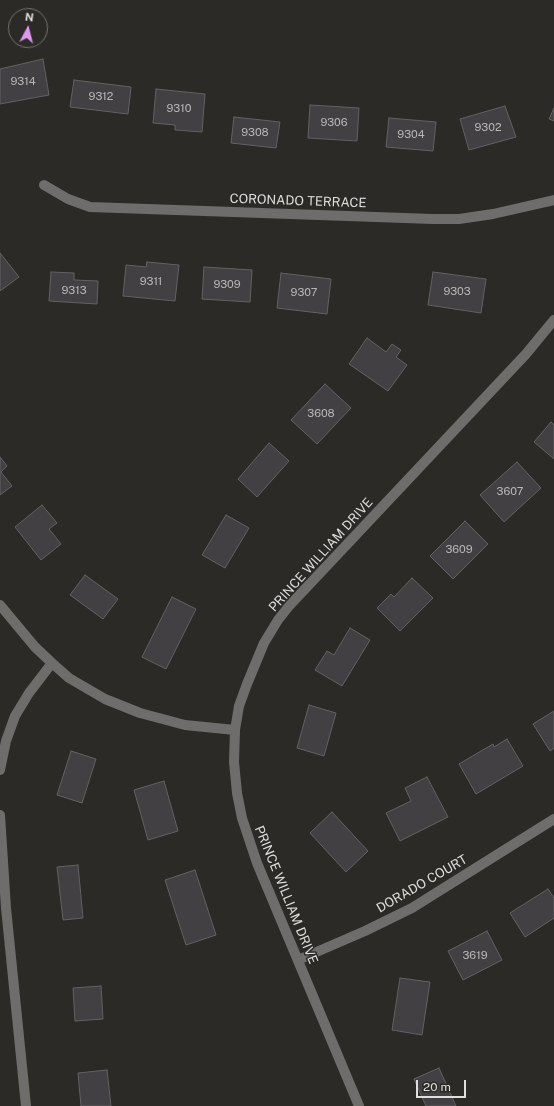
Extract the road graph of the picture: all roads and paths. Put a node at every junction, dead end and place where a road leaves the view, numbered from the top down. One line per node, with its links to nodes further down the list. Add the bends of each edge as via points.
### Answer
1 (44, 186): 2 (street, CORONADO TERRACE, via 90,207 433,219 459,219 493,214)
2 (554, 200)
3 (554, 320): 6 (street, PRINCE WILLIAM DRIVE, via 526,354 278,620 264,643 244,691)
4 (0, 605): 5 (street)
5 (52, 663): 6 (street, via 69,678 105,699 140,713 185,725); 7 (street, via 15,716)
6 (235, 730): 10 (street, PRINCE WILLIAM DRIVE, via 234,762 242,818 257,863)
7 (0, 770)
8 (0, 815): 11 (street, via 6,908)
9 (554, 819): 10 (street, DORADO COURT, via 412,908)
10 (298, 960): 12 (street, PRINCE WILLIAM DRIVE)
11 (26, 1106)
12 (359, 1106)

